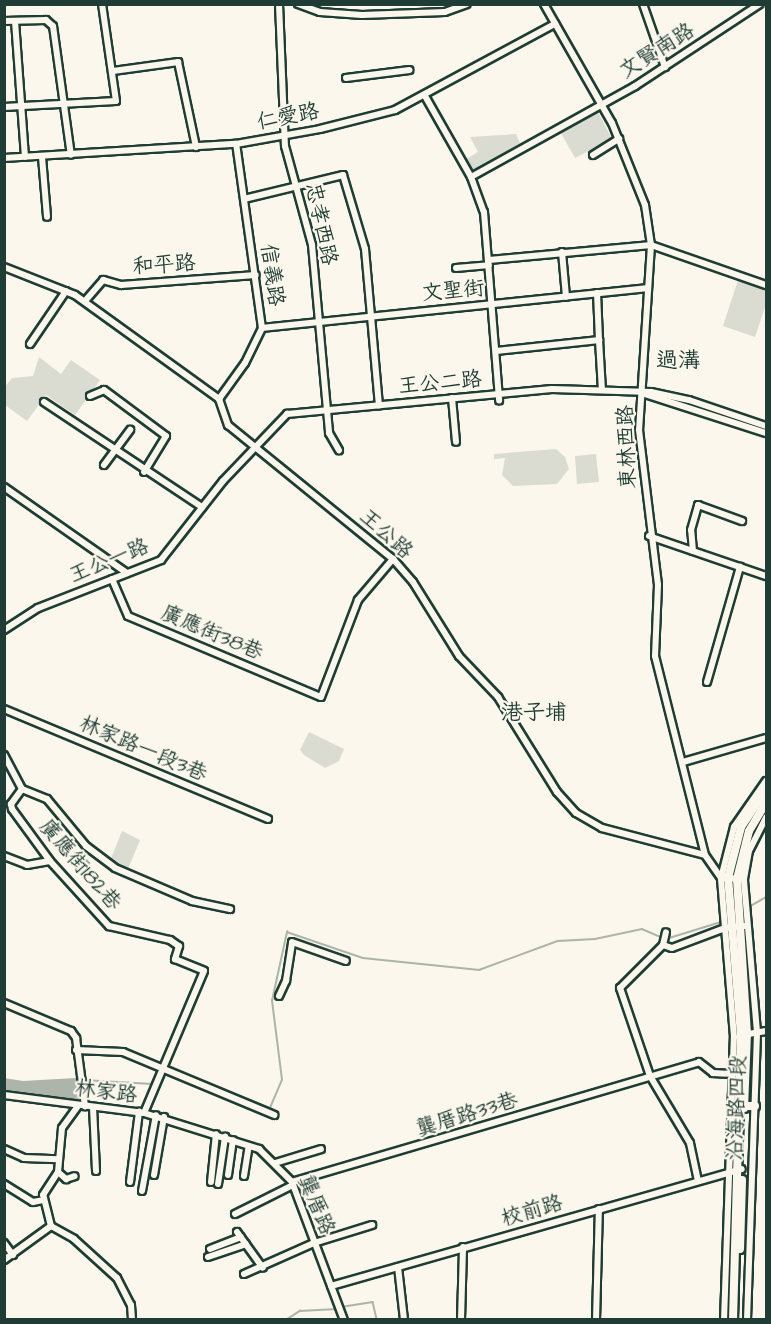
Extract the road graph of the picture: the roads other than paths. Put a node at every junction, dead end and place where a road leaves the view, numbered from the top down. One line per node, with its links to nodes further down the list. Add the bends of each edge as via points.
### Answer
1 (102, 4): 13 (street)
2 (279, 4): 20 (street, 忠孝西路)
3 (298, 4): 4 (street, via 321,12 362,15 445,12)
4 (467, 4)
5 (544, 4): 10 (street, 東林西路)
6 (643, 4): 11 (street)
7 (760, 4): 11 (street, 文賢南路)
8 (4, 21): 9 (street)
9 (15, 21): 17 (street); 18 (street, via 41,20 52,24)
10 (555, 24): 15 (street, 仁愛路); 16 (street, 東林西路)
11 (665, 67): 16 (street, 文賢南路)
12 (409, 70): 14 (street)
13 (113, 71): 18 (street, via 116,101); 23 (street, via 178,62)
14 (346, 78)
15 (424, 96): 20 (street, 仁愛路, via 395,110); 29 (street)
16 (602, 103): 21 (street, 東林西路); 29 (street, 文賢南路)
17 (21, 106): 18 (street); 19 (street); 27 (street)
18 (67, 106): 24 (street)
19 (4, 107)
20 (288, 134): 22 (street, 仁愛路); 30 (street, 忠孝西路, via 285,146)
21 (619, 139): 25 (street); 33 (street, 東林西路, via 645,205)
22 (237, 144): 23 (street, 仁愛路); 31 (street, 信義路)
23 (196, 147): 24 (street, 仁愛路)
24 (71, 155): 26 (street, 仁愛路)
25 (593, 155)
26 (42, 156): 27 (street, 仁愛路); 32 (street)
27 (25, 157): 28 (street, 仁愛路)
28 (4, 158)
29 (471, 177): 35 (street, via 484,212)
30 (296, 184): 31 (street); 46 (street, via 343,175 365,249); 47 (street, 忠孝西路, via 312,245)
31 (244, 199): 38 (street, 信義路)
32 (47, 217)
33 (651, 245): 34 (street); 39 (street); 40 (street, 東林西路)
34 (562, 252): 35 (street); 43 (street)
35 (489, 262): 37 (street); 45 (street)
36 (4, 267): 41 (street)
37 (456, 268)
38 (256, 275): 44 (street, 和平路, via 121,285 103,280); 48 (street, 信義路)
39 (766, 285)
40 (648, 288): 42 (street, 文聖街); 53 (street, 東林西路)
41 (66, 291): 44 (street); 50 (street)
42 (597, 293): 43 (street, 文聖街); 49 (street)
43 (566, 297): 45 (street, 文聖街)
44 (85, 302): 57 (street)
45 (492, 304): 46 (street, 文聖街); 51 (street)
46 (370, 315): 47 (street, 文聖街); 59 (street)
47 (318, 320): 48 (street, 文聖街); 60 (street, 忠孝西路)
48 (262, 328): 57 (street, 信義路, via 245,363)
49 (599, 340): 51 (street); 52 (street)
50 (30, 344)
51 (496, 351): 55 (street)
52 (602, 390): 53 (street, 王公二路); 55 (street, 王公二路, via 552,389)
53 (642, 393): 61 (street, via 689,400); 63 (street); 73 (street, 東林西路, via 639,430)
54 (90, 396): 69 (street, via 104,390 166,436)
55 (499, 397): 56 (street, 王公二路)
56 (452, 398): 59 (street, 王公二路); 64 (street)
57 (219, 399): 65 (street, 王公路, via 228,424)
58 (44, 402): 67 (street)
59 (379, 405): 60 (street, 王公二路)
60 (327, 409): 65 (street, 王公二路, via 287,414); 66 (street, 忠孝西路, via 329,433)
61 (766, 426)
62 (130, 430): 67 (street)
63 (766, 433)
64 (456, 442)
65 (254, 445): 71 (street, 王公一路); 75 (street, 王公路)
66 (339, 450)
67 (114, 452): 68 (street); 69 (street)
68 (104, 465)
69 (144, 472): 71 (street)
70 (4, 487): 77 (street)
71 (202, 507): 77 (street, 王公一路, via 165,556)
72 (742, 521): 74 (street, via 698,505 692,530)
73 (650, 536): 74 (street); 85 (street, 東林西路, via 658,585 655,656)
74 (693, 551): 76 (street)
75 (393, 560): 79 (street, 廣應街38巷, via 358,600 321,697 128,616); 93 (street, 王公路, via 413,582 459,656 498,697 557,792 576,813 602,828)
76 (740, 567): 78 (street); 81 (street)
77 (127, 573): 79 (street, 王公一路)
78 (766, 576)
79 (112, 579): 80 (street, 王公一路, via 20,617)
80 (4, 630)
81 (707, 682)
82 (4, 709): 92 (street, 林家路一段3巷)
83 (766, 738): 85 (street)
84 (4, 755): 86 (street)
85 (683, 762): 93 (street, 東林西路)
86 (6, 763): 88 (street)
87 (766, 781): 96 (street, via 734,827)
88 (22, 789): 95 (street, 廣應街182巷, via 11,804 12,809); 97 (street, via 47,799 86,846 114,868 192,901)
89 (766, 790): 96 (main road, via 741,827)
90 (766, 803): 96 (main road, via 746,839)
91 (766, 816): 96 (street)
92 (268, 819)
93 (705, 855): 96 (street, 東林西路)
94 (4, 856): 95 (street, via 27,865)
95 (50, 861): 109 (street, 廣應街182巷, via 109,926 170,940 179,946 175,959 204,971)
96 (733, 878): 98 (main road); 98 (street)
97 (230, 909)
98 (734, 909): 99 (main road); 99 (street)
99 (736, 923): 101 (street, via 672,948); 106 (street, 沿海路四段); 107 (main road, 沿海路四段)
100 (666, 933): 101 (street)
101 (663, 945): 111 (street, via 620,988)
102 (346, 960): 103 (street, via 292,942 286,981)
103 (279, 996)
104 (4, 1004): 108 (street, via 71,1030)
105 (766, 1031): 106 (street)
106 (757, 1032): 107 (street); 115 (street, 沿海路四段)
107 (740, 1035): 110 (street, 沿海路四段); 114 (main road, 沿海路四段); 131 (main road, 沿海路四段)
108 (76, 1050): 109 (street, via 123,1052); 113 (street)
109 (162, 1066): 118 (street); 120 (street)
110 (733, 1074): 111 (street, 龔厝路33巷, via 713,1073 699,1062); 131 (street, 沿海路四段)
111 (650, 1076): 138 (street, via 690,1143); 140 (street, 龔厝路33巷)
112 (4, 1095): 116 (street, 林家路)
113 (85, 1106): 116 (street, 林家路); 117 (street, 林家路)
114 (745, 1106): 115 (main road); 131 (main road, 沿海路四段)
115 (755, 1106): 169 (street, 沿海路四段)
116 (76, 1107): 129 (street, via 63,1128)
117 (93, 1107): 118 (street, 林家路); 132 (street)
118 (142, 1112): 119 (street, 林家路); 139 (street)
119 (156, 1115): 121 (street, 林家路); 142 (street)
120 (274, 1115)
121 (164, 1117): 122 (street, 林家路); 134 (street)
122 (201, 1129): 123 (street, 龔厝路)
123 (216, 1134): 124 (street, 龔厝路); 124 (street, via 214,1183)
124 (225, 1137): 125 (street, 龔厝路)
125 (233, 1140): 126 (street, 龔厝路); 135 (street)
126 (249, 1146): 130 (street, 龔厝路); 137 (street)
127 (4, 1149): 129 (street, via 24,1158)
128 (321, 1149): 130 (street)
129 (58, 1159): 133 (street)
130 (275, 1163): 140 (street, 龔厝路)
131 (737, 1170): 138 (street, 校前路); 160 (main road, 沿海路四段); 160 (street, 沿海路四段)
132 (96, 1171)
133 (58, 1172): 136 (street, via 66,1179); 143 (street)
134 (154, 1175)
135 (228, 1175)
136 (75, 1176)
137 (244, 1176)
138 (698, 1181): 144 (street, 校前路)
139 (130, 1182)
140 (293, 1183): 145 (street, 龔厝路33巷); 149 (street, 龔厝路)
141 (4, 1184): 143 (street, via 33,1202)
142 (142, 1191)
143 (43, 1200): 147 (street)
144 (600, 1209): 151 (street, 校前路); 165 (street)
145 (235, 1214)
146 (372, 1225): 149 (street)
147 (51, 1226): 153 (street); 161 (street, via 74,1239 117,1278 129,1299)
148 (4, 1243): 153 (street)
149 (314, 1243): 156 (street); 159 (street, 龔厝路)
150 (246, 1244): 152 (street, via 239,1235); 154 (street); 156 (street)
151 (463, 1247): 157 (street, 校前路); 164 (street)
152 (210, 1249)
153 (13, 1255): 155 (street)
154 (208, 1257)
155 (4, 1260)
156 (263, 1268): 158 (street)
157 (398, 1268): 159 (street, 校前路); 163 (street)
158 (244, 1274)
159 (331, 1286): 162 (street, 龔厝路)
160 (732, 1303): 166 (street); 167 (main road); 168 (main road)
161 (132, 1320)
162 (344, 1320)
163 (404, 1320)
164 (461, 1320)
165 (596, 1320)
166 (724, 1320)
167 (733, 1320)
168 (738, 1320)
169 (747, 1320)

